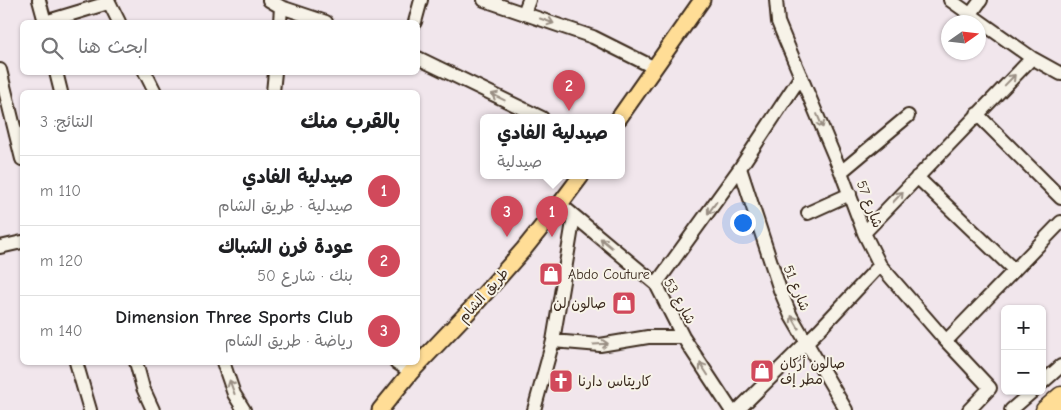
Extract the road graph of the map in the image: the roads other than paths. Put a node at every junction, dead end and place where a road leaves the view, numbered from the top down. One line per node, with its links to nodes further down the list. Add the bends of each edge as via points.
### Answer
1 (38, 0): 14 (street)
2 (269, 0): 11 (street)
3 (421, 0): 19 (street)
4 (484, 0): 12 (street)
5 (529, 0): 12 (street)
6 (702, 0): 23 (main road)
7 (776, 0): 29 (street, شارع 57, via 778,22)
8 (950, 0): 13 (street)
9 (981, 0): 13 (street)
10 (108, 1): 15 (street); 16 (street)
11 (282, 7): 17 (street); 18 (street)
12 (524, 13): 23 (street, one-way to 23, via 593,37)
13 (970, 15)
14 (44, 20)
15 (51, 20)
16 (118, 20)
17 (280, 20)
18 (320, 20)
19 (416, 20)
20 (986, 26): 21 (street)
21 (1032, 58): 25 (street); 36 (street, one-way to 21)
22 (420, 59): 34 (street, one-way to 22)
23 (655, 68): 35 (main road)
24 (0, 70): 33 (street)
25 (1061, 74)
26 (57, 75): 30 (street)
27 (146, 75): 31 (street)
28 (275, 75): 32 (street)
29 (802, 76): 39 (street); 40 (street, شارع 57, one-way to 40)
30 (60, 90)
31 (154, 90)
32 (273, 90)
33 (4, 102): 38 (street)
34 (534, 114)
35 (622, 114)
36 (977, 114): 41 (street); 44 (street)
37 (908, 116): 40 (street)
38 (20, 153)
39 (740, 168): 54 (street, one-way to 54); 58 (street, شارع 51, one-way to 39, via 780,290)
40 (841, 172): 43 (street, شارع 57)
41 (917, 177): 49 (street, one-way to 41); 53 (street)
42 (579, 179): 45 (main road, طريق الشام)
43 (850, 194): 46 (street); 49 (street, شارع 57)
44 (1061, 198)
45 (560, 204): 47 (street, شارع 53); 59 (main road, طريق الشام, via 471,309)
46 (808, 213)
47 (574, 216): 54 (street, شارع 53, one-way to 47); 56 (street)
48 (1061, 222): 53 (street)
49 (864, 233): 52 (street, شارع 57)
50 (20, 242): 51 (street)
51 (0, 247)
52 (880, 265): 57 (street, شارع 57); 58 (street)
53 (1014, 270): 57 (street)
54 (656, 284): 55 (street, شارع 53)
55 (683, 337): 56 (street, one-way to 55, via 600,345 648,337); 75 (street, شارع 53, one-way to 55)
56 (553, 341): 74 (street)
57 (946, 341): 78 (street, شارع 57, via 990,388)
58 (807, 342): 76 (street); 77 (street, شارع 51)
59 (420, 363)
60 (77, 365): 70 (street)
61 (137, 365): 71 (street)
62 (224, 365): 72 (street, one-way to 62, via 234,394)
63 (400, 365): 66 (street)
64 (418, 365): 66 (main road, طريق الشام)
65 (1061, 366): 67 (street)
66 (411, 372): 73 (main road, طريق الشام)
67 (1046, 379)
68 (1029, 395): 79 (street)
69 (1061, 396): 80 (highway)
70 (90, 410)
71 (153, 410)
72 (244, 410)
73 (380, 410)
74 (534, 410)
75 (731, 410)
76 (738, 410)
77 (846, 410)
78 (969, 410)
79 (1012, 410)
80 (1045, 410)

